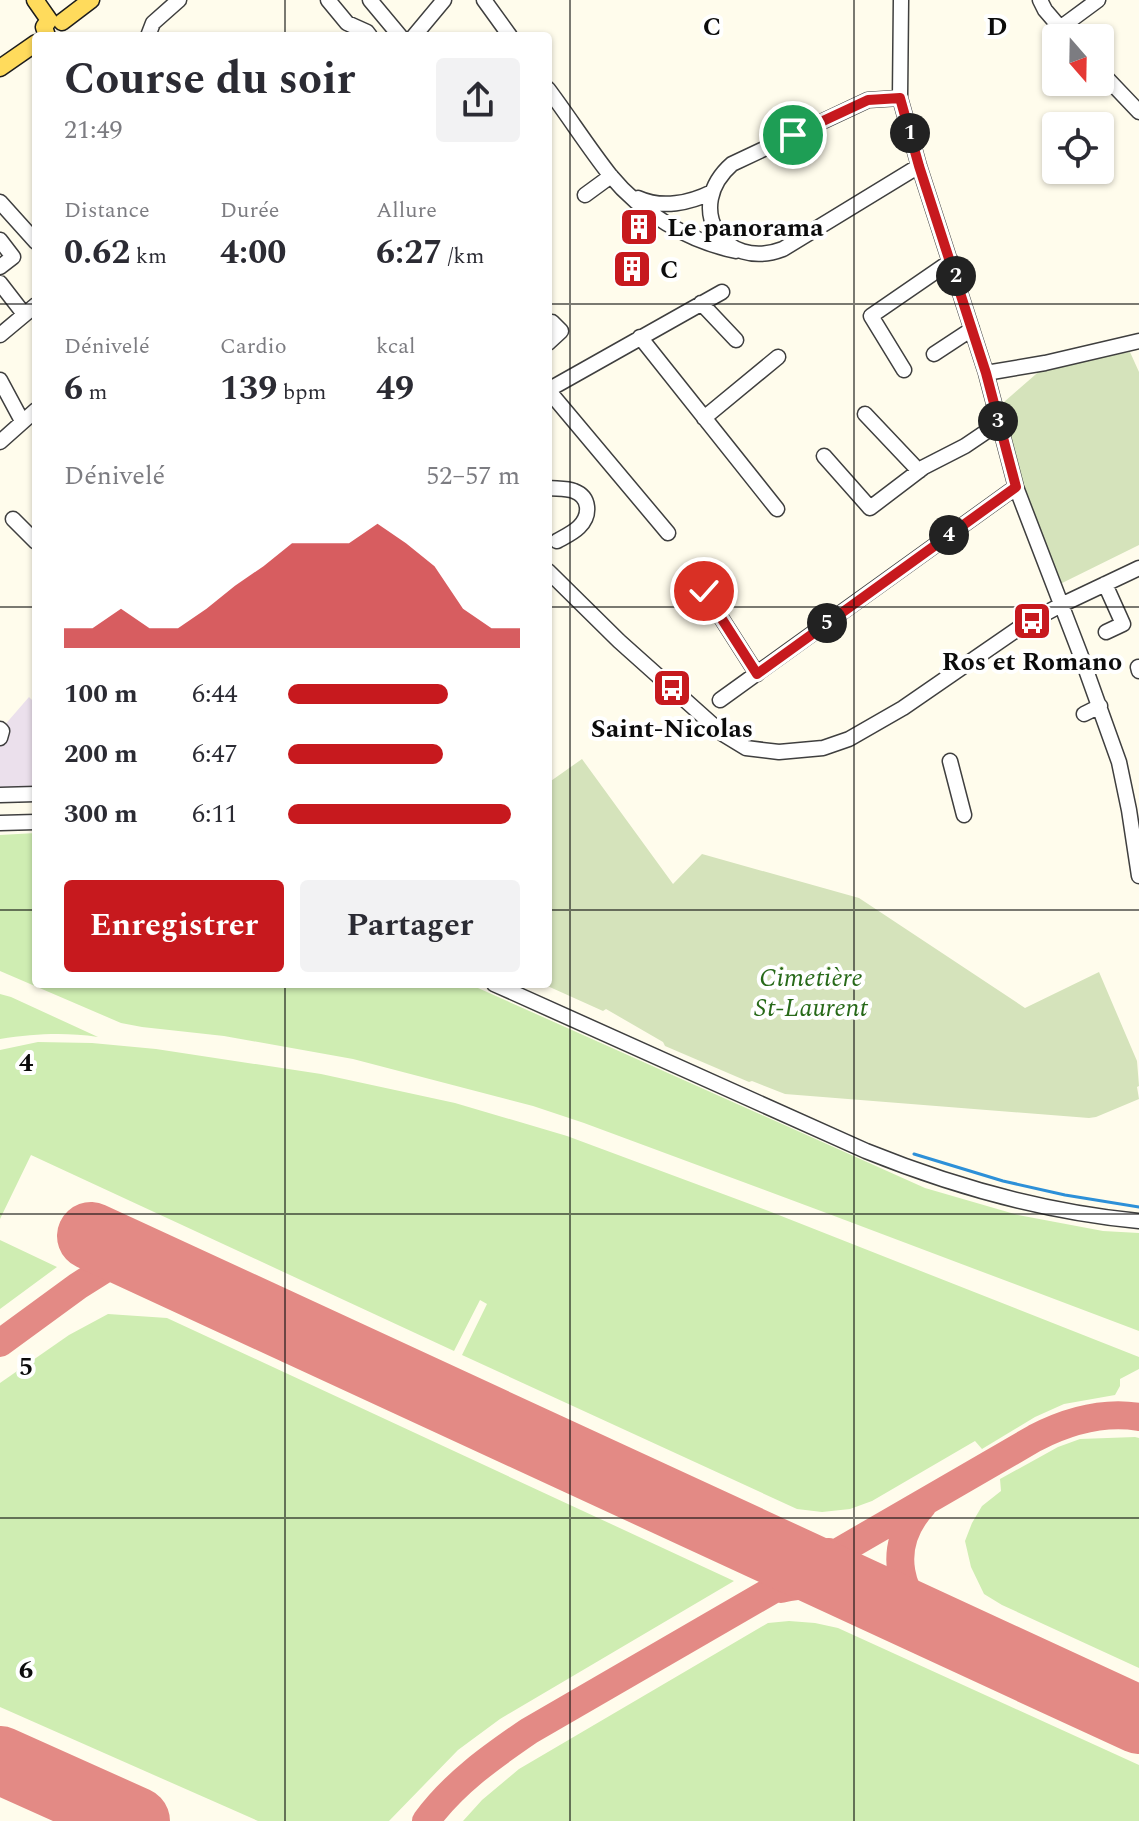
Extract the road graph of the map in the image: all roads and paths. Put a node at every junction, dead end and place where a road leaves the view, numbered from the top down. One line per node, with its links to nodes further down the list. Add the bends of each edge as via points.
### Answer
1 (35, 0): 14 (main road)
2 (43, 0): 14 (main road)
3 (91, 0): 14 (main road)
4 (179, 0): 15 (street)
5 (328, 0): 16 (street, via 347,23)
6 (370, 0): 17 (street)
7 (444, 0): 18 (street)
8 (484, 0): 19 (street)
9 (901, 0): 24 (street)
10 (1040, 0): 12 (street)
11 (1098, 0): 13 (street)
12 (1058, 24)
13 (1074, 24)
14 (52, 31)
15 (150, 32)
16 (367, 32)
17 (397, 32)
18 (417, 32)
19 (507, 32)
20 (32, 46): 21 (main road)
21 (0, 68)
22 (1114, 86): 25 (street)
23 (552, 95): 27 (street)
24 (900, 98): 26 (street); 29 (street, via 868,100 742,158 722,172)
25 (1139, 112)
26 (919, 166): 34 (street, via 783,249); 35 (street, via 944,218)
27 (611, 176): 28 (street); 30 (street)
28 (627, 192): 29 (street, via 643,201 670,203); 34 (street, via 695,238)
29 (712, 192): 34 (street, via 717,231)
30 (585, 195)
31 (0, 202): 32 (street)
32 (32, 238)
33 (0, 240): 36 (street, via 13,257)
34 (746, 253)
35 (951, 261): 42 (street); 50 (street, via 871,316)
36 (0, 267)
37 (0, 283): 40 (street)
38 (722, 292): 39 (street)
39 (701, 303): 44 (street); 47 (street)
40 (30, 310): 43 (street)
41 (552, 322): 46 (street, via 561,331)
42 (972, 329): 48 (street); 51 (street)
43 (0, 335)
44 (640, 337): 53 (street); 57 (street)
45 (1137, 337): 51 (street)
46 (552, 339)
47 (736, 340)
48 (934, 354)
49 (778, 357): 57 (street)
50 (904, 370)
51 (986, 373): 59 (street)
52 (0, 380): 58 (street)
53 (552, 388)
54 (552, 395): 68 (street)
55 (32, 413): 58 (street)
56 (865, 414): 63 (street)
57 (704, 418): 66 (street)
58 (22, 421): 60 (street)
59 (999, 423): 63 (street); 64 (street)
60 (0, 442)
61 (911, 454): 63 (street)
62 (824, 456): 63 (street, via 870,508)
63 (921, 469)
64 (1016, 487): 75 (street); 77 (street)
65 (552, 488): 70 (street, via 573,490 588,502 581,526)
66 (777, 509)
67 (13, 519): 69 (street)
68 (668, 533)
69 (32, 538)
70 (557, 541)
71 (1139, 568): 73 (street)
72 (552, 575): 75 (street, via 732,741 763,751 823,748 849,739)
73 (1105, 584): 75 (street); 76 (street, via 1130,621)
74 (704, 591): 77 (street)
75 (1061, 605): 79 (street)
76 (1106, 632)
77 (757, 674): 78 (street)
78 (720, 700)
79 (1100, 706): 80 (street); 86 (street)
80 (1084, 714)
81 (0, 729): 82 (street)
82 (0, 738)
83 (950, 761): 87 (street)
84 (32, 794): 85 (street)
85 (0, 795)
86 (1134, 807): 90 (street)
87 (964, 815)
88 (32, 822): 89 (street)
89 (0, 823)
90 (1139, 876)
91 (503, 988): 92 (street, via 912,1169 1010,1200)
92 (1139, 1221)

